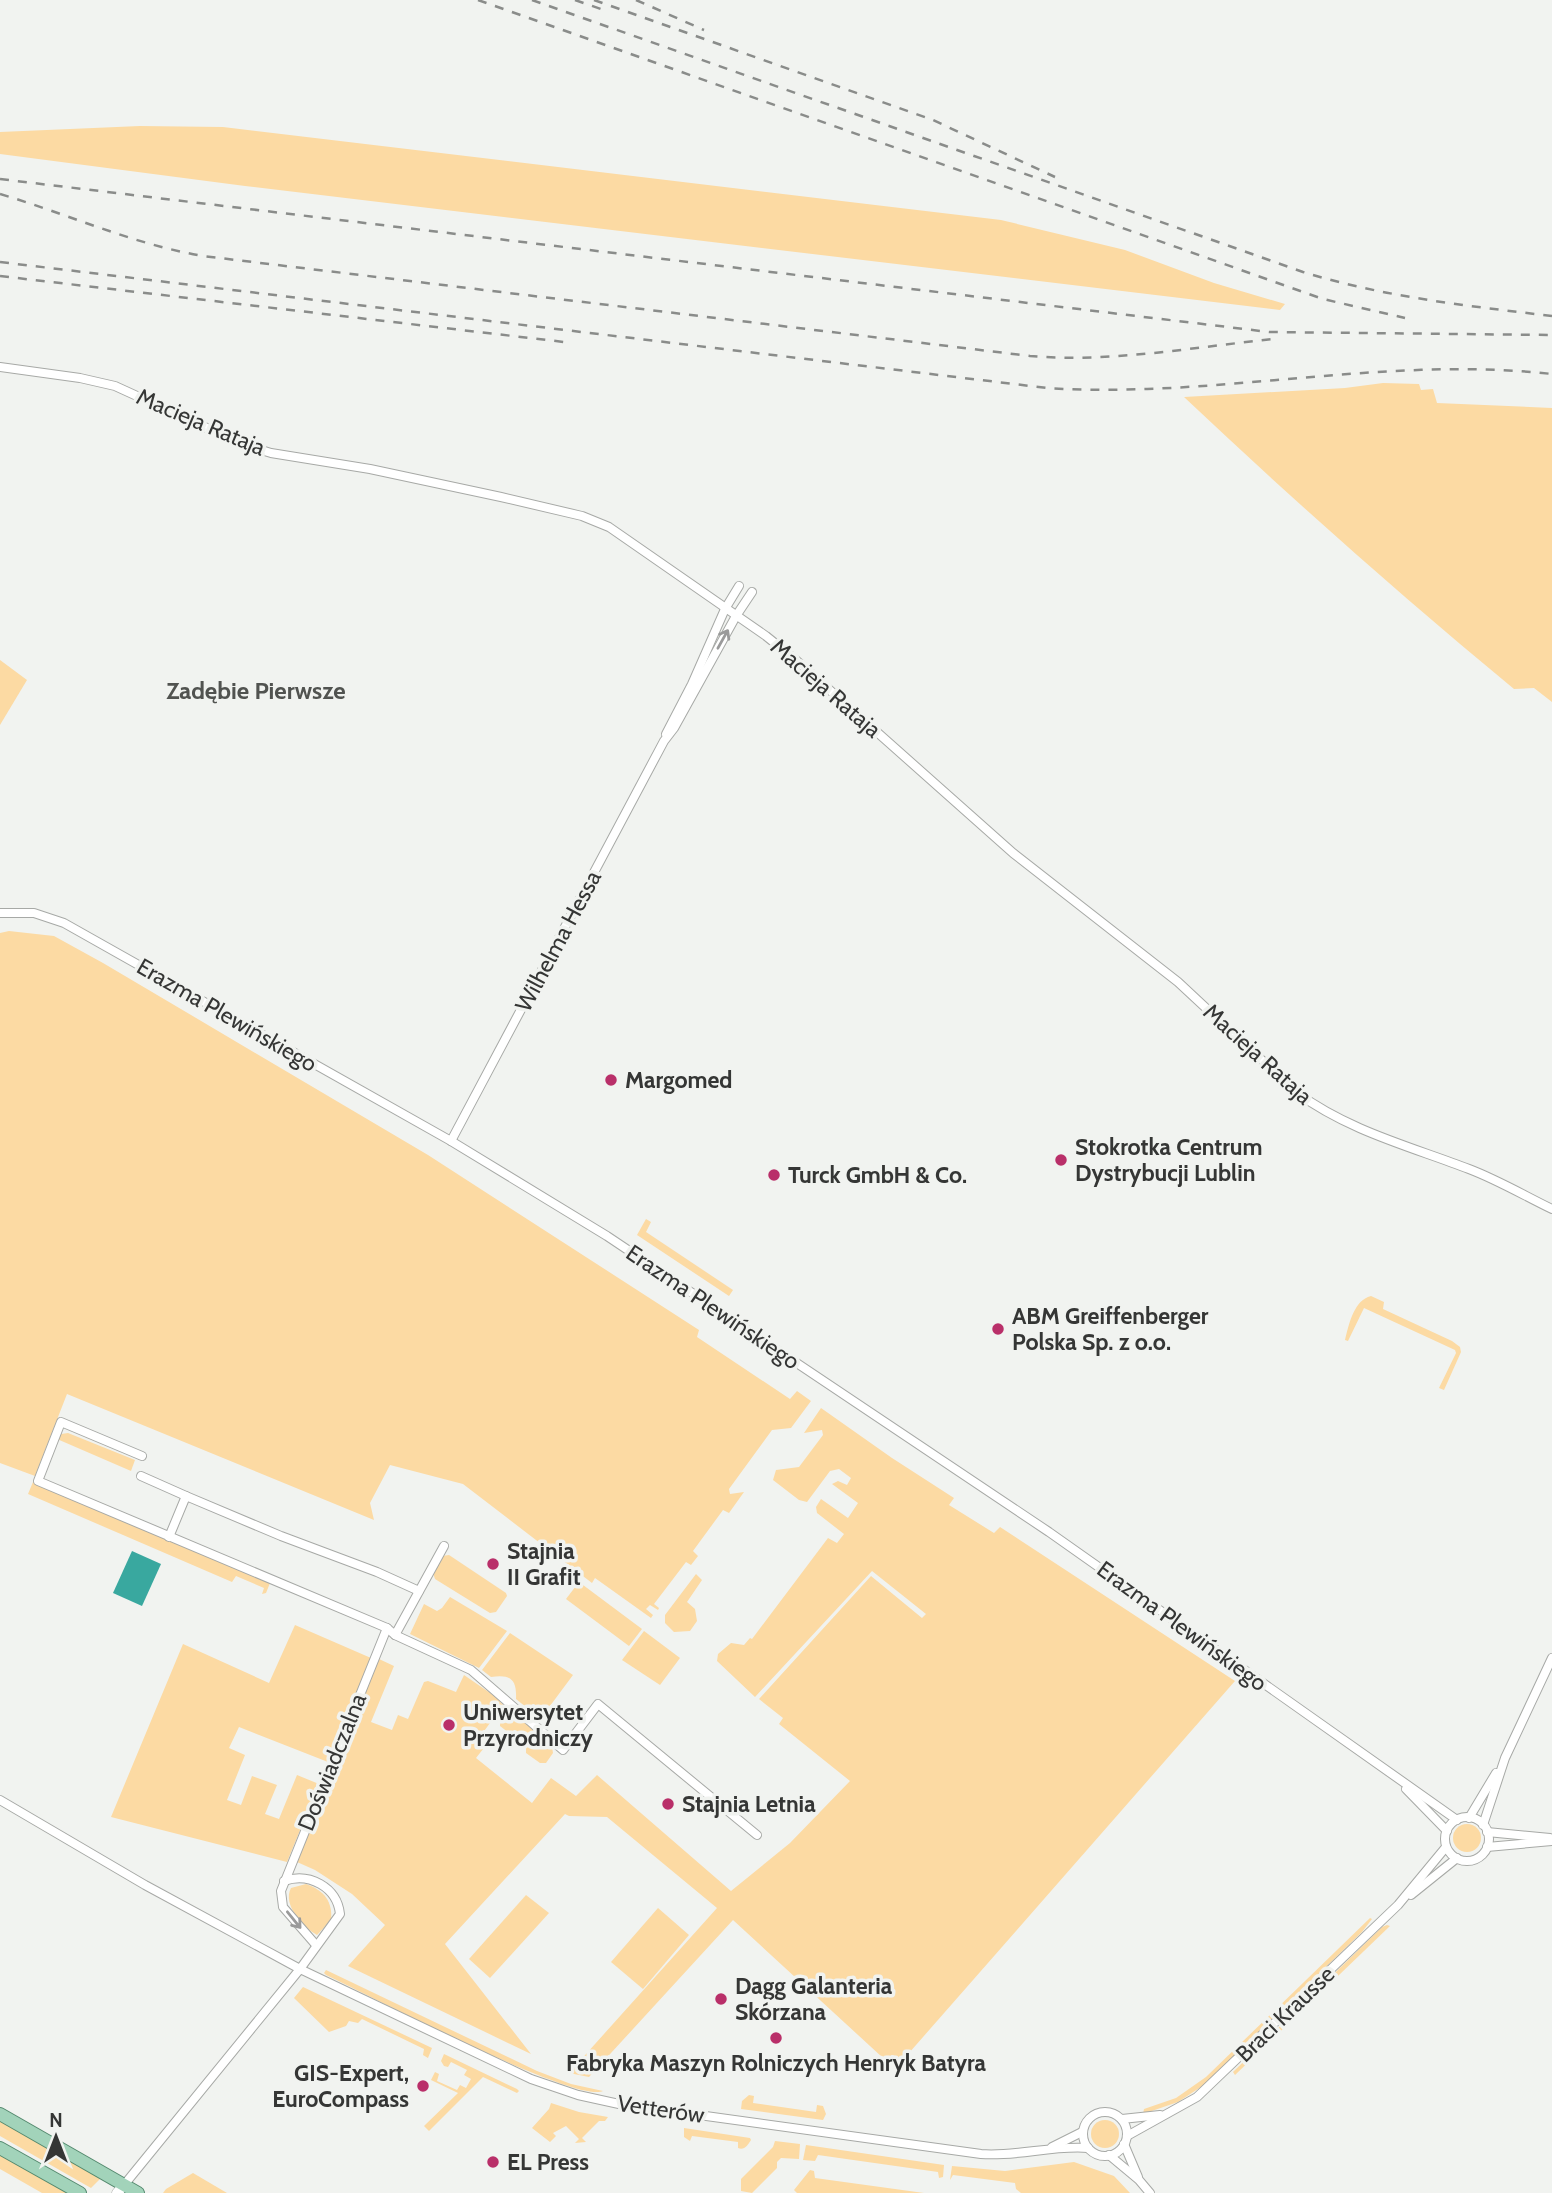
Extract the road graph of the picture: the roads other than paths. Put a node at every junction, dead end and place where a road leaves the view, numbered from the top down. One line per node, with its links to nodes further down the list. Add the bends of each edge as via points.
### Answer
1 (0, 367): 4 (street, Macieja Rataja, via 115,386 242,444 282,456 370,469 582,516 609,527)
2 (739, 586): 4 (street, Wilhelma Hessa)
3 (752, 592): 5 (street, Wilhelma Hessa)
4 (724, 609): 5 (street, Macieja Rataja); 6 (street, Wilhelma Hessa)
5 (736, 616): 6 (street, Wilhelma Hessa, one-way to 5); 9 (street, Macieja Rataja, via 797,661 1013,853 1178,982 1316,1107 1365,1131 1471,1169)
6 (664, 741): 8 (street, Wilhelma Hessa)
7 (0, 913): 8 (street, Erazma Plewińskiego, via 34,913 64,923)
8 (451, 1141): 20 (street, Erazma Plewińskiego, via 607,1236 1026,1516)
9 (1552, 1209)
10 (142, 1456): 13 (street, via 61,1422 38,1481)
11 (141, 1476): 12 (street)
12 (186, 1496): 13 (street); 15 (street)
13 (169, 1537): 16 (street)
14 (444, 1546): 15 (street)
15 (419, 1591): 17 (street)
16 (387, 1628): 17 (street); 31 (street, Doświadczalna)
17 (395, 1635): 26 (street, via 471,1670 563,1749 598,1704)
18 (1552, 1658): 19 (street)
19 (1504, 1758): 22 (street); 24 (street)
20 (1388, 1773): 23 (street, Erazma Plewińskiego); 25 (street, Erazma Plewińskiego)
21 (0, 1800): 34 (street, Vetterów)
22 (1469, 1818): 23 (street); 24 (street)
23 (1457, 1820): 25 (street)
24 (1485, 1829): 27 (street); 29 (street)
25 (1447, 1831): 28 (street)
26 (757, 1835)
27 (1552, 1840): 29 (street)
28 (1446, 1847): 30 (street); 32 (street, Braci Krausse)
29 (1487, 1847): 30 (street, via 1477,1859)
30 (1457, 1858): 32 (street, Braci Krausse)
31 (284, 1881): 33 (street, one-way to 33, via 280,1895 284,1907); 33 (street, via 311,1879 336,1897 340,1914)
32 (1398, 1905): 36 (street, Braci Krausse, via 1197,2097)
33 (316, 1945): 34 (street)
34 (300, 1969): 42 (street, Vetterów, via 531,2079 590,2098 981,2154); 45 (street)
35 (0, 2114): 45 (main road)
36 (1164, 2114): 37 (street, Braci Krausse); 39 (street, Braci Krausse)
37 (1122, 2119): 38 (street, via 1111,2112 1098,2113 1087,2120); 39 (street)
38 (1082, 2132): 41 (street); 42 (street, Vetterów)
39 (1126, 2140): 43 (street, via 1119,2151); 44 (street)
40 (0, 2148): 46 (main road)
41 (1088, 2148): 42 (street, Vetterów); 43 (street)
42 (1046, 2150)
43 (1109, 2155): 44 (street)
44 (1139, 2180): 48 (street)
45 (120, 2189): 47 (main road)
46 (80, 2193)
47 (138, 2193)
48 (1150, 2193)

